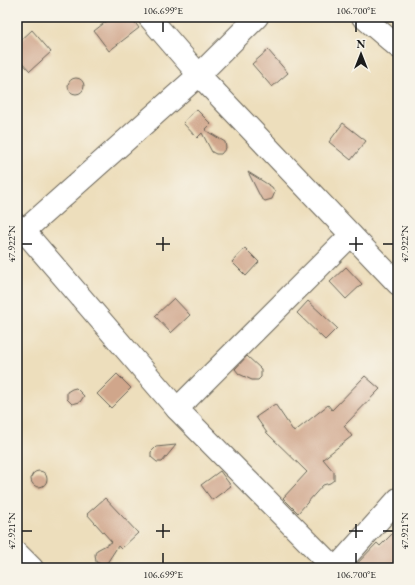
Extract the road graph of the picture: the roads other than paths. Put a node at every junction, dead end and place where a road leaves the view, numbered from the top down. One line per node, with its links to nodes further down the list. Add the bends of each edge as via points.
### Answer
1 (149, 17): 5 (street)
2 (257, 17): 5 (street)
3 (362, 17): 4 (street)
4 (398, 47)
5 (199, 75): 6 (street); 7 (street)
6 (21, 228): 9 (street)
7 (352, 235): 8 (street); 9 (street)
8 (398, 284)
9 (177, 409): 13 (street)
10 (398, 499): 13 (street)
11 (17, 553): 12 (street)
12 (32, 568)
13 (335, 568)

